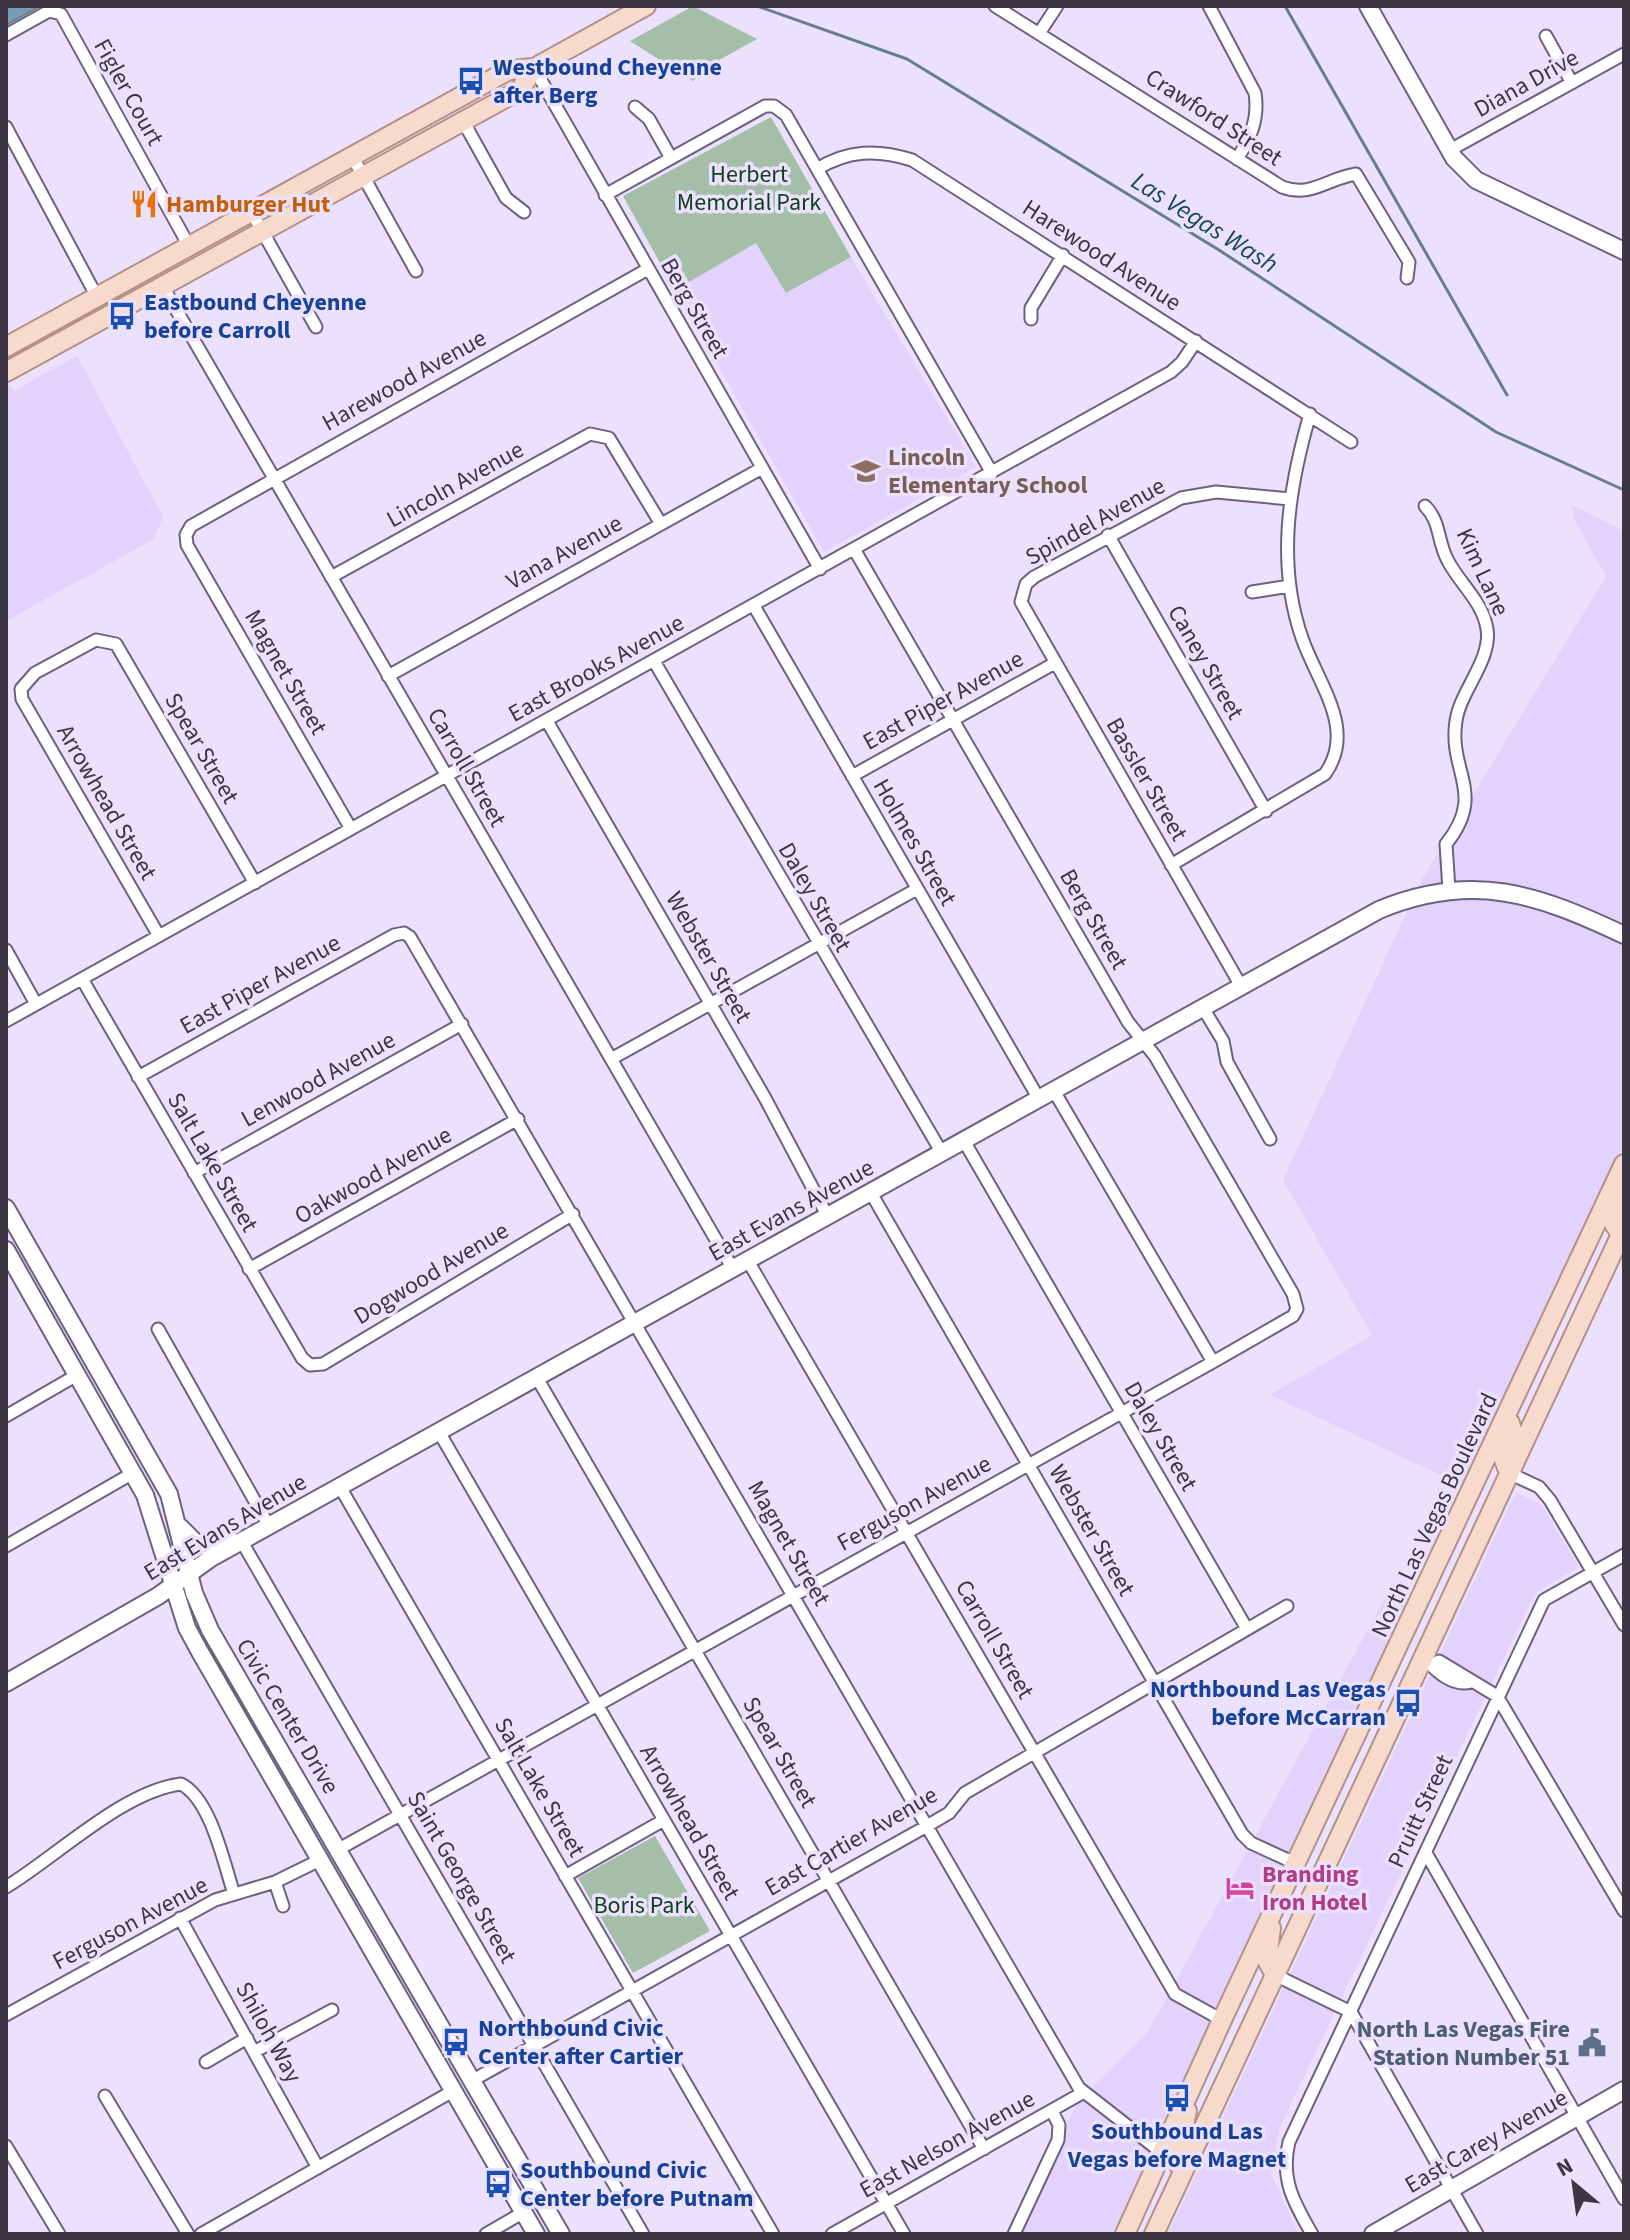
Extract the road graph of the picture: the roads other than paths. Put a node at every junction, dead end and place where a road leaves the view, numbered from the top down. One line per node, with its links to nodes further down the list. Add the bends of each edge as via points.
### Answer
1 (646, 6): 10 (main road)
2 (995, 6): 6 (street, Crawford Street)
3 (1057, 6): 6 (street)
4 (1209, 6): 18 (street, via 1258,108 1252,136)
5 (1368, 6): 15 (main road)
6 (1040, 32): 18 (street, Crawford Street)
7 (6, 35): 26 (street, Figler Court, via 49,11 61,14)
8 (1546, 36): 11 (street)
9 (1624, 54): 11 (street, Diana Drive)
10 (534, 68): 13 (main road, via 520,90); 16 (main road, via 509,70); 21 (street, Berg Street)
11 (1572, 83): 15 (street, Diana Drive)
12 (635, 107): 17 (street, via 649,119)
13 (463, 121): 20 (main road); 23 (street, via 506,198)
14 (6, 127): 33 (street)
15 (1450, 150): 27 (main road, via 1476,180 1498,193)
16 (352, 156): 20 (street); 22 (main road)
17 (671, 158): 19 (street, via 765,106 774,106 786,115); 21 (street)
18 (1237, 159): 31 (street, Crawford Street, via 1294,191 1314,190 1356,174 1409,262)
19 (817, 169): 28 (street, Harewood Avenue, via 864,151 912,160); 45 (street)
20 (363, 176): 25 (main road); 30 (street)
21 (605, 195): 29 (street, Berg Street)
22 (251, 211): 24 (main road); 25 (street)
23 (524, 212)
24 (223, 227): 26 (main road); 32 (main road, via 219,241 171,269)
25 (262, 232): 32 (main road); 35 (street)
26 (189, 246): 33 (main road)
27 (1624, 251)
28 (1063, 255): 34 (street, via 1031,308); 37 (street, Harewood Avenue)
29 (648, 269): 44 (street, Berg Street); 46 (street, Harewood Avenue)
30 (416, 271)
31 (1407, 278)
32 (163, 287): 39 (main road); 46 (street, Carroll Street)
33 (97, 297): 36 (main road); 39 (main road, via 93,312 48,341)
34 (1031, 319)
35 (316, 327)
36 (31, 334): 38 (main road); 40 (main road)
37 (1196, 341): 42 (street, Harewood Avenue); 45 (street, East Brooks Avenue, via 1171,372)
38 (6, 347)
39 (39, 355): 41 (main road)
40 (6, 357)
41 (6, 372)
42 (1310, 414): 43 (street, Harewood Avenue); 47 (street)
43 (1351, 442)
44 (762, 468): 49 (street, Vana Avenue); 53 (street, Berg Street)
45 (992, 473): 52 (street, East Brooks Avenue)
46 (274, 479): 50 (street, Harewood Avenue, via 191,526); 54 (street, Carroll Street)
47 (1290, 499): 51 (street, Spindel Avenue, via 1216,492 1181,498); 55 (street)
48 (1425, 506): 72 (street, Kim Lane, via 1436,518 1447,560 1483,614 1488,634 1456,722 1465,810 1446,844)
49 (661, 524): 54 (street, Lincoln Avenue, via 609,438 590,434); 62 (street, Vana Avenue)
50 (186, 535): 68 (street, Magnet Street, via 187,545)
51 (1108, 535): 56 (street, Spindel Avenue, via 1034,577); 67 (street, Caney Street)
52 (854, 549): 53 (street, East Brooks Avenue); 63 (street, Berg Street)
53 (820, 569): 58 (street, East Brooks Avenue)
54 (331, 577): 62 (street, Carroll Street)
55 (1290, 586): 57 (street); 67 (street, via 1313,670 1336,717 1339,747 1325,774)
56 (1022, 592): 61 (street, Bassler Street, via 1021,602)
57 (1252, 592)
58 (754, 606): 60 (street, East Brooks Avenue); 66 (street, Holmes Street)
59 (107, 640): 70 (street, Spear Street, via 116,644); 75 (street, Arrowhead Street, via 96,640 35,673 21,689 22,699)
60 (654, 661): 64 (street, East Brooks Avenue); 76 (street, Daley Street)
61 (1055, 663): 63 (street, East Piper Avenue); 69 (street, Bassler Street)
62 (388, 676): 65 (street, Carroll Street)
63 (953, 720): 66 (street, East Piper Avenue); 85 (street, Berg Street)
64 (547, 721): 65 (street, East Brooks Avenue); 81 (street, Webster Street)
65 (447, 776): 68 (street, East Brooks Avenue); 86 (street, Carroll Street)
66 (852, 776): 71 (street, Holmes Street)
67 (1266, 811): 69 (street)
68 (351, 829): 70 (street, East Brooks Avenue)
69 (1171, 865): 79 (street, Bassler Street)
70 (255, 883): 75 (street, East Brooks Avenue)
71 (917, 889): 76 (street); 89 (street, Holmes Street)
72 (1449, 890): 74 (main road, East Evans Avenue, via 1528,895); 79 (main road, East Evans Avenue, via 1379,910)
73 (404, 933): 84 (street, Magnet Street); 87 (street, East Piper Avenue)
74 (1624, 935)
75 (159, 936): 78 (street, East Brooks Avenue)
76 (817, 945): 81 (street); 93 (street, Daley Street)
77 (6, 950): 80 (street)
78 (82, 979): 80 (street, East Brooks Avenue); 87 (street, Salt Lake Street)
79 (1241, 986): 82 (main road, East Evans Avenue)
80 (36, 1004): 83 (street, East Brooks Avenue)
81 (711, 1004): 86 (street); 100 (street, Webster Street)
82 (1203, 1008): 85 (main road, East Evans Avenue); 91 (street)
83 (6, 1021)
84 (462, 1024): 90 (street, Magnet Street); 95 (street, Lenwood Avenue)
85 (1143, 1041): 88 (main road, East Evans Avenue); 107 (street, Berg Street)
86 (611, 1059): 104 (street, Carroll Street)
87 (138, 1077): 95 (street, Salt Lake Street)
88 (1054, 1091): 89 (main road, East Evans Avenue); 110 (street)
89 (1039, 1099): 92 (main road, East Evans Avenue)
90 (518, 1119): 99 (street, Magnet Street); 105 (street, Oakwood Avenue)
91 (1270, 1139)
92 (964, 1141): 93 (main road, East Evans Avenue); 115 (street, Daley Street)
93 (942, 1153): 96 (main road, East Evans Avenue)
94 (1624, 1164): 102 (main road, North Las Vegas Boulevard)
95 (194, 1173): 105 (street, Salt Lake Street)
96 (871, 1193): 100 (main road, East Evans Avenue); 119 (street, Webster Street)
97 (1624, 1194): 101 (main road, via 1614,1224)
98 (6, 1208): 114 (main road, Civic Center Drive)
99 (573, 1214): 108 (street, Magnet Street); 111 (street, Dogwood Avenue, via 323,1364)
100 (828, 1217): 104 (main road, East Evans Avenue)
101 (1623, 1231): 106 (main road, North Las Vegas Boulevard)
102 (1592, 1233): 106 (main road, via 1602,1246 1593,1273); 116 (main road, North Las Vegas Boulevard)
103 (6, 1250): 112 (main road, Civic Center Drive)
104 (740, 1265): 108 (main road, East Evans Avenue); 127 (street, Carroll Street)
105 (249, 1269): 111 (street, Salt Lake Street)
106 (1595, 1291): 122 (main road, North Las Vegas Boulevard)
107 (1297, 1309): 110 (street, Ferguson Avenue)
108 (636, 1324): 113 (main road, East Evans Avenue); 134 (street, Magnet Street)
109 (158, 1329): 125 (street)
110 (1213, 1362): 115 (street, Ferguson Avenue)
111 (310, 1365)
112 (77, 1375): 114 (main road, via 90,1375); 117 (street); 121 (main road, Civic Center Drive)
113 (537, 1378): 118 (main road, East Evans Avenue); 139 (street, Spear Street)
114 (117, 1400): 124 (main road, Civic Center Drive, via 169,1494)
115 (1122, 1413): 119 (street, Ferguson Avenue); 138 (street, Daley Street)
116 (1507, 1415): 120 (main road, North Las Vegas Boulevard); 122 (main road, via 1512,1430 1503,1457)
117 (6, 1416)
118 (439, 1432): 123 (main road, East Evans Avenue); 144 (street, Arrowhead Street)
119 (1029, 1465): 127 (street, Ferguson Avenue); 142 (street, Webster Street)
120 (1483, 1465): 126 (main road, via 1492,1479 1480,1516); 135 (main road, North Las Vegas Boulevard)
121 (133, 1473): 129 (street); 133 (main road, Civic Center Drive, via 154,1513)
122 (1509, 1473): 126 (main road, North Las Vegas Boulevard); 131 (street, via 1539,1487)
123 (340, 1487): 125 (main road, East Evans Avenue); 146 (street, Salt Lake Street)
124 (175, 1515): 128 (main road, via 196,1545); 132 (main road, Civic Center Drive)
125 (269, 1526): 128 (main road, East Evans Avenue)
126 (1482, 1528): 140 (main road, North Las Vegas Boulevard)
127 (907, 1532): 134 (street, Ferguson Avenue); 145 (street, Carroll Street)
128 (245, 1540): 132 (main road, East Evans Avenue); 148 (street, Saint George Street)
129 (6, 1546)
130 (1624, 1555): 131 (street)
131 (1593, 1572): 137 (street); 143 (street, Pruitt Street, via 1544,1600)
132 (190, 1573): 133 (main road, East Evans Avenue); 151 (main road, Civic Center Drive, via 210,1630)
133 (173, 1585): 141 (main road, East Evans Avenue); 147 (main road, Civic Center Drive, via 193,1640)
134 (794, 1596): 139 (street, Ferguson Avenue); 150 (street, Magnet Street)
135 (1420, 1602): 140 (main road, via 1416,1646); 154 (main road, North Las Vegas Boulevard)
136 (1287, 1606): 138 (street, East Cartier Avenue)
137 (1624, 1625)
138 (1247, 1629): 142 (street, East Cartier Avenue)
139 (695, 1651): 144 (street, Ferguson Avenue); 156 (street, Spear Street)
140 (1428, 1661): 143 (street, via 1469,1676); 164 (main road, North Las Vegas Boulevard)
141 (6, 1683)
142 (1155, 1683): 145 (street, East Cartier Avenue); 154 (street, Webster Street, via 1242,1834)
143 (1497, 1696): 152 (street, Pruitt Street); 162 (street)
144 (597, 1705): 146 (street, Ferguson Avenue); 149 (street, Arrowhead Street)
145 (1035, 1752): 150 (street, East Cartier Avenue, via 965,1793 949,1813); 173 (street, Carroll Street, via 1175,1994)
146 (498, 1760): 148 (street, Ferguson Avenue); 155 (street, Salt Lake Street)
147 (289, 1803): 151 (main road, via 324,1844); 153 (main road, Civic Center Drive)
148 (400, 1815): 151 (street, Ferguson Avenue); 175 (street, Saint George Street)
149 (664, 1820): 155 (street); 166 (street, Arrowhead Street)
150 (927, 1826): 156 (street, East Cartier Avenue); 182 (street, Magnet Street)
151 (339, 1849): 161 (main road, Civic Center Drive)
152 (1426, 1853): 171 (street, Pruitt Street); 186 (street)
153 (322, 1859): 157 (street, Ferguson Avenue); 161 (main road, via 333,1860); 169 (main road, Civic Center Drive)
154 (1297, 1864): 164 (main road, via 1306,1876 1297,1903); 165 (main road, North Las Vegas Boulevard)
155 (565, 1876): 168 (street, Salt Lake Street)
156 (829, 1881): 166 (street, East Cartier Avenue); 188 (street, Spear Street)
157 (275, 1882): 159 (street, Ferguson Avenue); 160 (street)
158 (6, 1887): 159 (street, via 148,1794 181,1784 196,1797 216,1836)
159 (234, 1894): 163 (street, Ferguson Avenue)
160 (283, 1906)
161 (374, 1910): 179 (main road, Civic Center Drive)
162 (1624, 1911)
163 (180, 1918): 172 (street, Ferguson Avenue); 174 (street, Shiloh Way)
164 (1302, 1918): 167 (main road, North Las Vegas Boulevard)
165 (1271, 1920): 167 (main road, via 1267,1960); 173 (main road, North Las Vegas Boulevard)
166 (731, 1936): 168 (street, East Cartier Avenue); 195 (street, Arrowhead Street)
167 (1275, 1975): 171 (street); 178 (main road, North Las Vegas Boulevard)
168 (632, 1991): 175 (street, East Cartier Avenue); 205 (street, Salt Lake Street)
169 (401, 1999): 179 (main road, via 418,2011 460,2080); 181 (main road, Civic Center Drive)
170 (332, 2010): 176 (street)
171 (1351, 2012): 193 (street); 210 (street, Pruitt Street, via 1289,2142 1285,2173 1292,2199)
172 (6, 2015)
173 (1222, 2020): 178 (main road, via 1232,2032); 183 (main road, North Las Vegas Boulevard)
174 (247, 2038): 176 (street, Shiloh Way); 177 (street)
175 (534, 2045): 179 (street, East Cartier Avenue); 204 (street, Saint George Street)
176 (254, 2052): 190 (street, Shiloh Way)
177 (206, 2062)
178 (1226, 2076): 191 (main road, North Las Vegas Boulevard)
179 (473, 2080): 192 (main road, Civic Center Drive)
180 (1624, 2090): 186 (main road, East Carey Avenue)
181 (453, 2091): 190 (street); 192 (main road, via 467,2093 512,2169); 196 (main road, Civic Center Drive)
182 (1084, 2092): 185 (street, East Nelson Avenue); 189 (street, Magnet Street)
183 (1188, 2094): 189 (main road, North Las Vegas Boulevard); 191 (main road, via 1187,2124 1178,2151)
184 (105, 2096): 199 (street)
185 (1052, 2111): 188 (street, East Nelson Avenue); 208 (street, via 1059,2125 1058,2140)
186 (1577, 2117): 193 (main road, East Carey Avenue); 194 (street)
187 (6, 2146): 198 (street)
188 (984, 2149): 195 (street, East Nelson Avenue)
189 (1161, 2152): 197 (main road, via 1169,2170 1153,2212); 209 (main road, North Las Vegas Boulevard)
190 (318, 2168): 200 (street)
191 (1183, 2169): 197 (main road, North Las Vegas Boulevard)
192 (528, 2176): 203 (main road, Civic Center Drive)
193 (1451, 2189): 211 (main road, East Carey Avenue); 212 (street)
194 (1624, 2199)
195 (886, 2204): 206 (street, East Nelson Avenue); 207 (street, Arrowhead Street)
196 (524, 2212): 201 (street); 202 (main road, Civic Center Drive)
197 (1154, 2233)
198 (59, 2234)
199 (188, 2234)
200 (201, 2234)
201 (486, 2234)
202 (536, 2234)
203 (561, 2234)
204 (643, 2234)
205 (773, 2234)
206 (832, 2234)
207 (904, 2234)
208 (1014, 2234)
209 (1125, 2234)
210 (1312, 2234)
211 (1373, 2234)
212 (1477, 2234)

